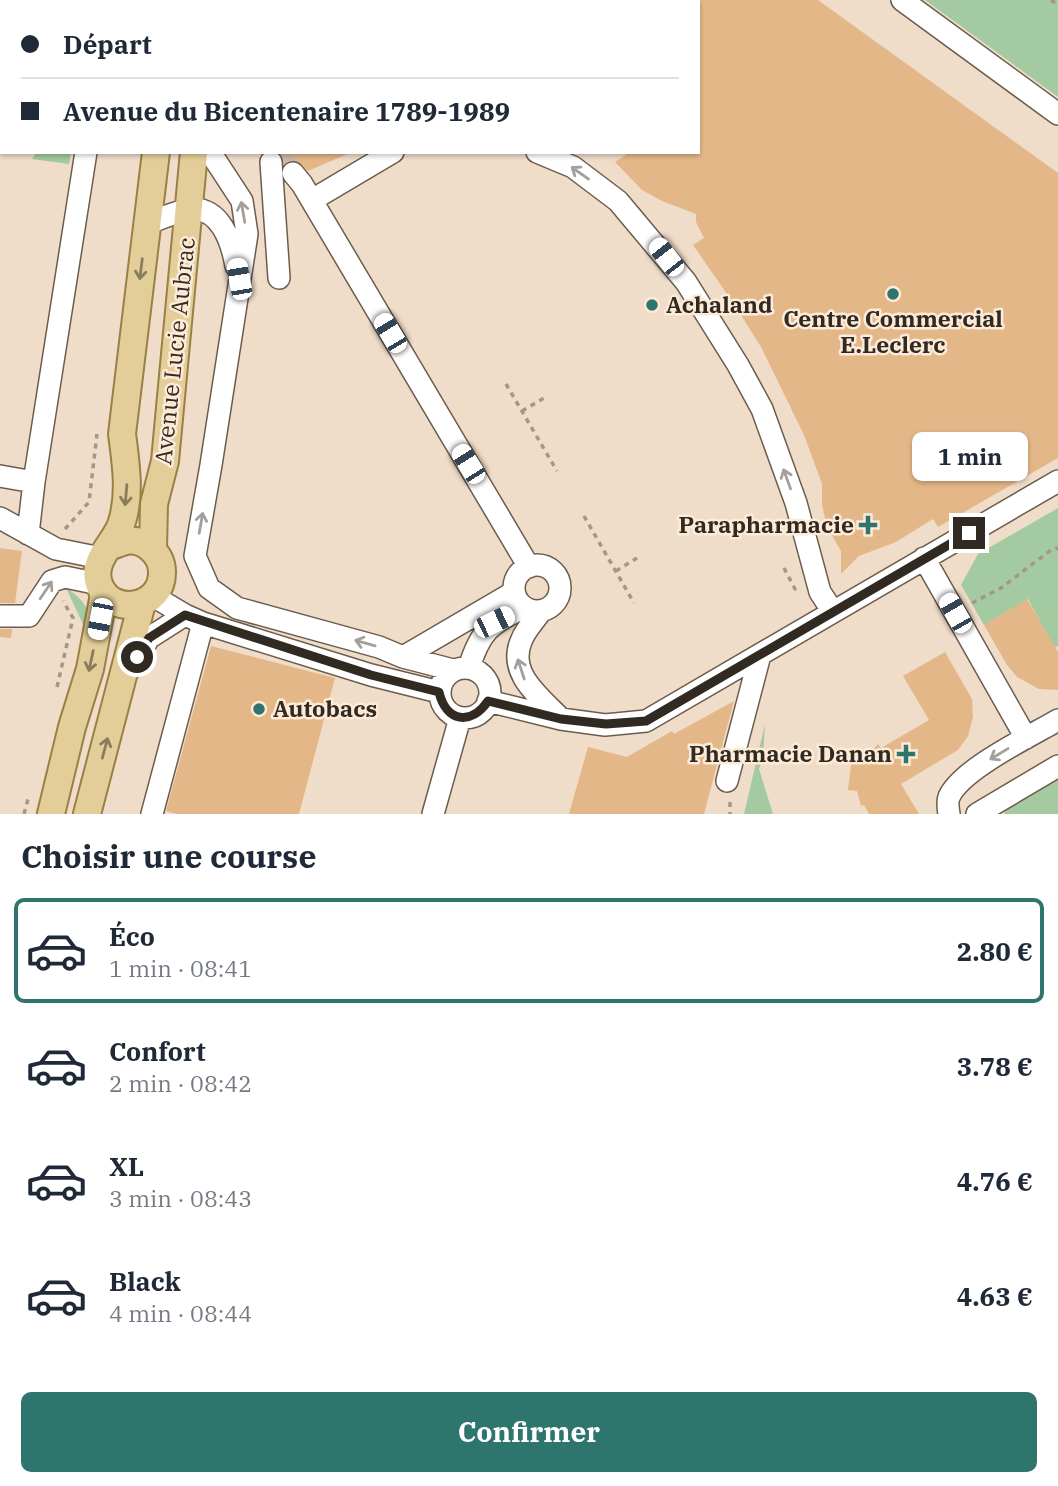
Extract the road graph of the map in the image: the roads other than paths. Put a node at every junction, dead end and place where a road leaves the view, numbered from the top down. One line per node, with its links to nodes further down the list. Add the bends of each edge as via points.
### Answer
1 (902, 0): 2 (street)
2 (1058, 114)
3 (86, 154): 18 (street)
4 (156, 154): 13 (main road, Avenue Lucie Aubrac)
5 (194, 154): 12 (main road, Avenue Lucie Aubrac)
6 (211, 154): 15 (street, one-way to 6, via 247,234 242,201)
7 (390, 154): 11 (street)
8 (542, 154): 27 (street, one-way to 8, via 820,592 796,503 762,409 686,282 618,201 573,167)
9 (271, 163): 14 (street)
10 (293, 173): 11 (street)
11 (312, 200): 23 (street)
12 (189, 209): 13 (street); 15 (street, via 202,210 221,225 233,245); 21 (main road, Avenue Lucie Aubrac, via 166,461 154,504)
13 (146, 224): 24 (main road, Avenue Lucie Aubrac, one-way to 24, via 122,434 126,500)
14 (279, 278)
15 (239, 279): 31 (street, one-way to 15, via 237,608 209,588 195,556)
16 (0, 476): 18 (street)
17 (1058, 481): 22 (street)
18 (34, 482): 20 (street)
19 (0, 518): 20 (street)
20 (28, 534): 24 (street)
21 (153, 549): 24 (main road, via 127,541); 25 (main road, Avenue Lucie Aubrac, via 163,572)
22 (924, 558): 27 (street); 39 (street)
23 (529, 567): 26 (street, via 514,583); 26 (street, via 551,569 560,593 556,602)
24 (104, 570): 25 (main road, via 122,605); 28 (street, one-way to 24, via 29,616 52,580); 44 (main road, Avenue Lucie Aubrac, one-way to 44, via 90,669)
25 (148, 600): 29 (street); 33 (main road, Avenue Lucie Aubrac)
26 (526, 604): 31 (street); 32 (street, via 494,622); 37 (street, one-way to 26, via 527,684 518,667)
27 (833, 612): 30 (street)
28 (0, 616)
29 (194, 619): 33 (street, via 149,638); 34 (street); 46 (street)
30 (760, 655): 37 (street, via 646,721 606,724); 42 (street)
31 (404, 657): 32 (street)
32 (461, 669): 34 (street, via 446,675); 35 (street, via 481,673 490,692)
33 (125, 676): 45 (main road, Avenue Lucie Aubrac, one-way to 33)
34 (439, 692): 36 (street, via 447,711)
35 (488, 701): 36 (street, via 481,712); 37 (street)
36 (460, 718): 47 (street)
37 (561, 719)
38 (1058, 720): 39 (street)
39 (1026, 738): 48 (street, one-way to 48, via 972,771 955,787 948,800)
40 (1058, 766): 43 (street)
41 (976, 778): 43 (street)
42 (727, 781)
43 (987, 811)
44 (51, 814)
45 (87, 814)
46 (152, 814)
47 (433, 814)
48 (949, 814)

